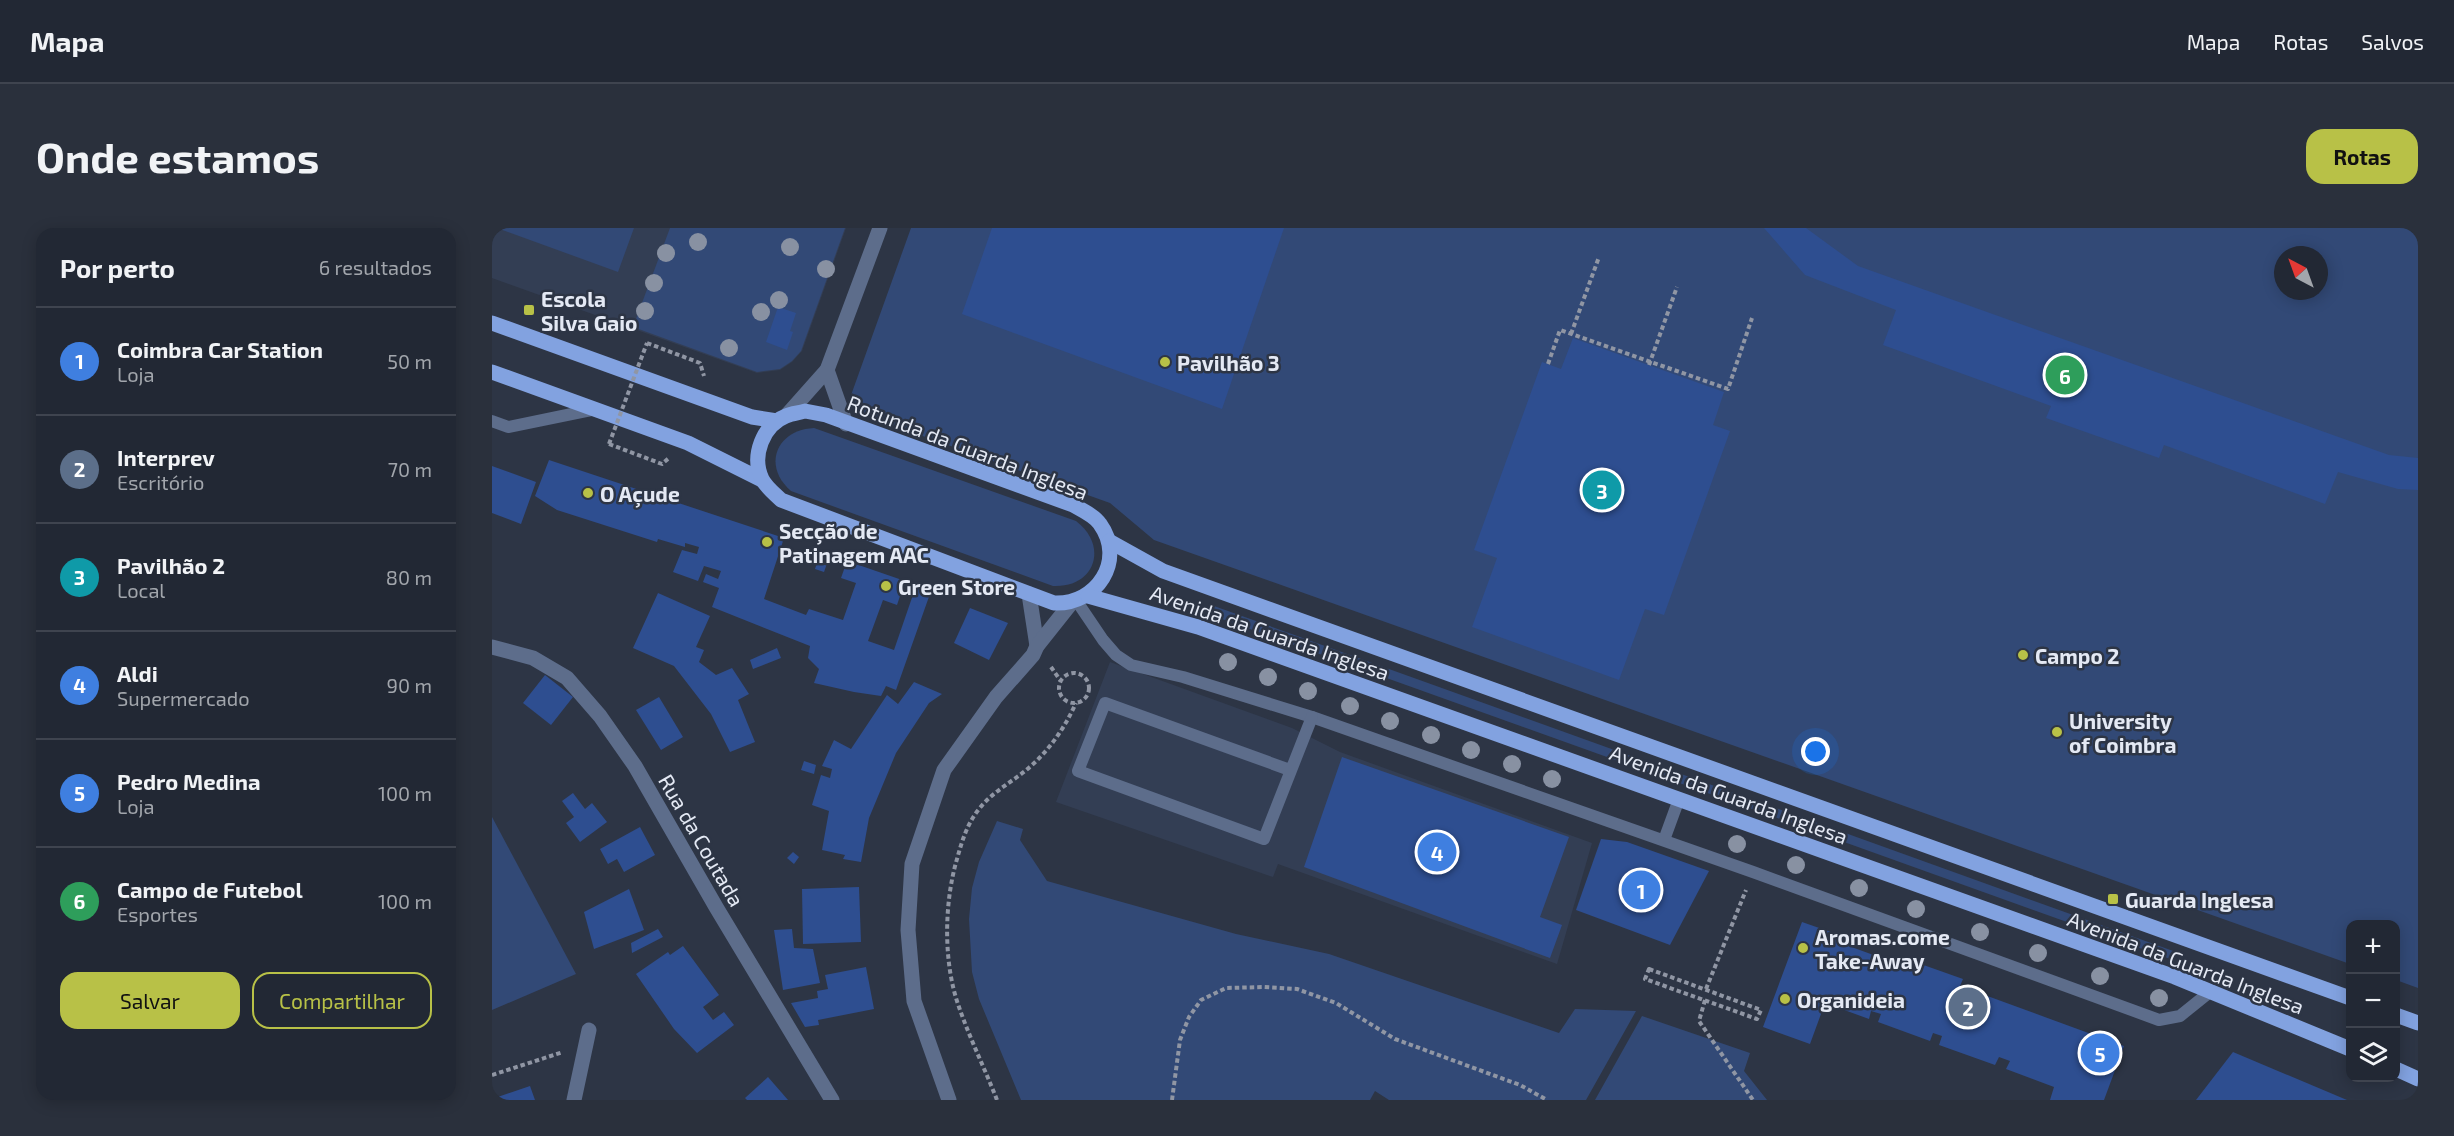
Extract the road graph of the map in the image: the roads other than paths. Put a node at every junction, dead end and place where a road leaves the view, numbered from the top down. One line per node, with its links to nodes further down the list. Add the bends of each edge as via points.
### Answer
1 (880, 228): 3 (street)
2 (492, 323): 6 (main road, via 752,417)
3 (827, 370): 6 (street); 8 (street)
4 (492, 372): 5 (main road)
5 (596, 409): 7 (lane, via 508,427); 9 (main road, via 688,443)
6 (782, 418): 8 (main road, Rotunda da Guarda Inglesa, via 805,411); 9 (main road, via 767,430 758,452)
7 (492, 421)
8 (846, 424): 10 (main road, Rotunda da Guarda Inglesa, via 1073,505 1099,522)
9 (762, 480): 11 (main road, via 781,500)
10 (1109, 540): 12 (main road, via 1110,565 1103,581); 20 (main road, Avenida da Guarda Inglesa, via 1162,571)
11 (1029, 594): 12 (main road, via 1054,603); 13 (street)
12 (1078, 599): 13 (street); 15 (lane, via 1103,640 1131,665); 17 (main road, Avenida da Guarda Inglesa, via 1198,627)
13 (1037, 646): 29 (street, via 944,770 912,864 908,930 914,1001)
14 (492, 647): 28 (street, Rua da Coutada, via 533,658 567,678 600,716 635,766)
15 (1312, 717): 16 (lane); 18 (lane)
16 (1290, 770): 16 (lane, via 1105,703 1078,771 1264,839)
17 (1679, 799): 18 (lane); 19 (main road, Avenida da Guarda Inglesa)
18 (1664, 840): 19 (lane, via 2159,1020 2180,1016)
19 (2211, 991): 24 (main road, Avenida da Guarda Inglesa)
20 (2346, 997)
21 (2400, 1016): 22 (main road)
22 (2418, 1023)
23 (588, 1037): 27 (street)
24 (2346, 1047)
25 (2400, 1071): 26 (main road)
26 (2418, 1079)
27 (574, 1100)
28 (832, 1100)
29 (949, 1100)

